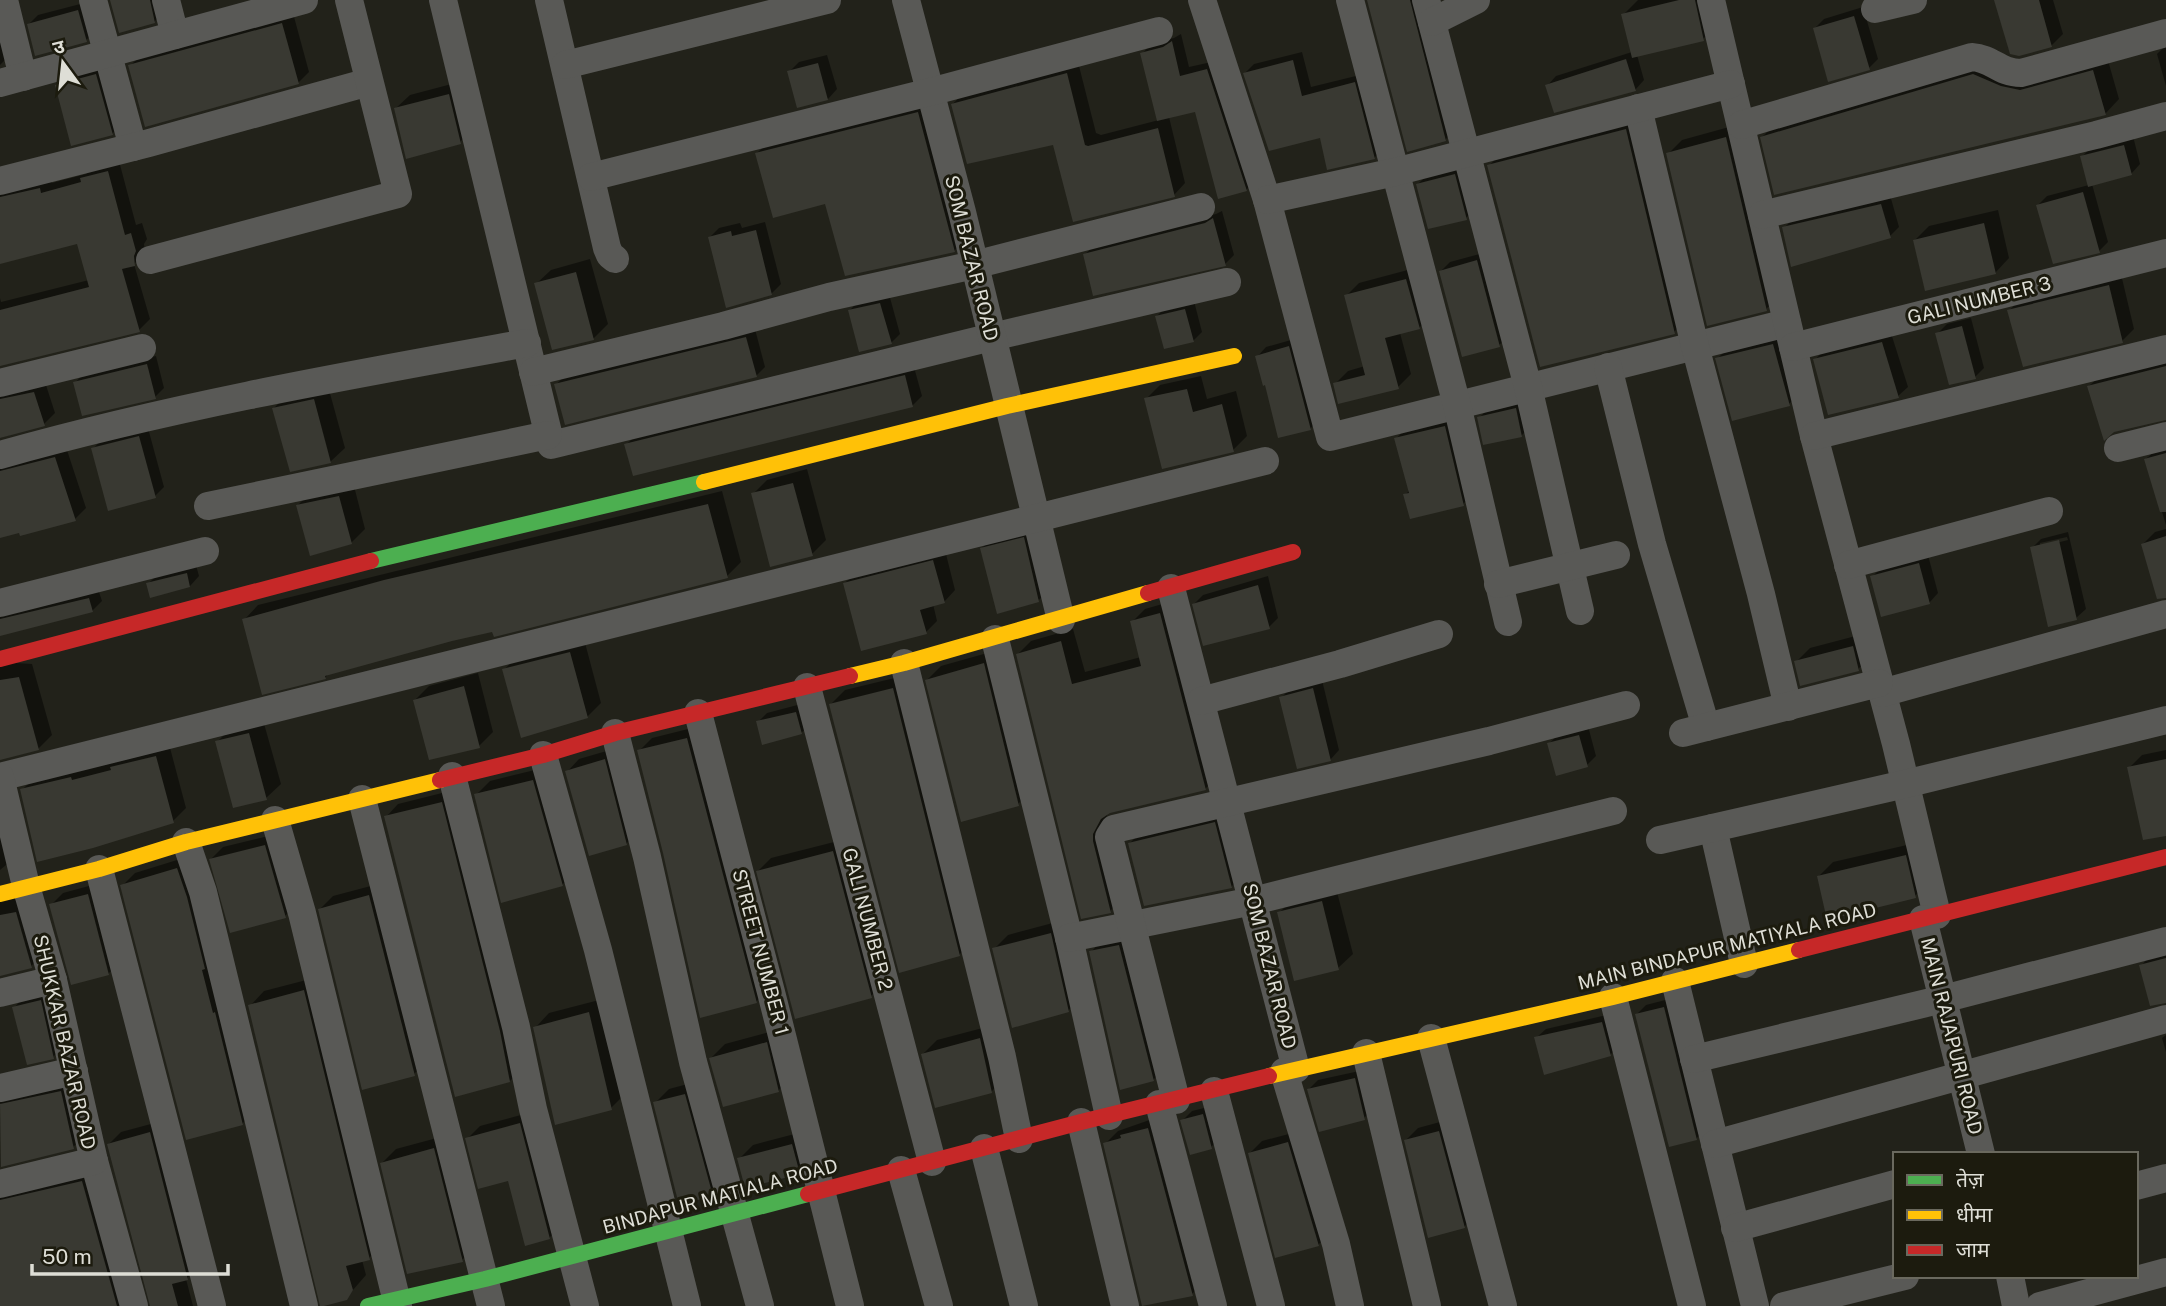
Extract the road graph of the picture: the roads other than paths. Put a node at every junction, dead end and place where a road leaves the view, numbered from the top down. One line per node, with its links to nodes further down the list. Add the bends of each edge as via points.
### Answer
1 (4, 0): 22 (street)
2 (93, 0): 20 (street)
3 (166, 0): 19 (street)
4 (304, 0): 19 (street)
5 (349, 0): 23 (street)
6 (443, 0): 44 (street)
7 (549, 0): 21 (street)
8 (827, 0): 21 (street)
9 (906, 0): 25 (street, SOM BAZAR ROAD)
10 (1202, 0): 34 (street)
11 (1350, 0): 31 (street)
12 (1476, 0): 16 (street)
13 (1711, 0): 24 (street, MAIN RAJAPURI ROAD)
14 (1913, 0): 15 (street)
15 (1875, 9)
16 (1429, 11): 30 (street)
17 (1159, 31): 25 (street)
18 (2166, 33): 28 (street, via 2021,73 2002,71 1983,58 1972,57)
19 (175, 35): 20 (street)
20 (107, 53): 22 (street); 29 (street)
21 (565, 65): 32 (street)
22 (11, 80)
23 (369, 82): 29 (street); 39 (street, via 398,194)
24 (1731, 84): 26 (street); 28 (street, MAIN RAJAPURI ROAD)
25 (930, 92): 32 (street); 40 (street, SOM BAZAR ROAD)
26 (1638, 108): 30 (street); 45 (street)
27 (2166, 116): 36 (street)
28 (1741, 125): 36 (street, MAIN RAJAPURI ROAD)
29 (133, 147): 33 (street)
30 (1466, 153): 31 (street); 52 (street)
31 (1395, 172): 34 (street); 53 (street)
32 (591, 177): 38 (street, via 607,248)
33 (0, 181)
34 (1267, 200): 53 (street, GALI NUMBER 3, via 1330,437)
35 (1201, 207): 40 (street)
36 (1762, 215): 42 (street, MAIN RAJAPURI ROAD)
37 (2166, 253): 42 (street, GALI NUMBER 3)
38 (615, 258)
39 (150, 260)
40 (974, 265): 43 (street, SOM BAZAR ROAD); 50 (street)
41 (1227, 282): 43 (street)
42 (1790, 335): 45 (street, GALI NUMBER 3); 56 (street, MAIN RAJAPURI ROAD)
43 (992, 337): 54 (street, SOM BAZAR ROAD); 55 (street, via 556,445 551,445)
44 (527, 343): 50 (street); 59 (street, via 271,390)
45 (1695, 346): 49 (street, GALI NUMBER 3); 84 (street)
46 (142, 348): 51 (street)
47 (2166, 349): 56 (street)
48 (1234, 356): 54 (street)
49 (1608, 368): 52 (street, GALI NUMBER 3); 84 (street, via 1694,730)
50 (533, 372): 55 (street)
51 (0, 383)
52 (1528, 387): 53 (street, GALI NUMBER 3); 67 (street)
53 (1457, 405): 69 (street)
54 (1007, 406): 63 (street, SOM BAZAR ROAD); 78 (street, via 377,559)
55 (548, 435): 61 (street)
56 (1814, 436): 68 (street, MAIN RAJAPURI ROAD)
57 (2166, 436): 58 (street)
58 (2118, 448)
59 (0, 455)
60 (1265, 461): 63 (street)
61 (208, 506)
62 (2049, 512): 68 (street)
63 (1035, 516): 74 (street, SOM BAZAR ROAD); 90 (street)
64 (205, 551): 71 (street)
65 (1293, 552): 70 (street)
66 (1616, 555): 67 (street)
67 (1570, 565): 69 (street); 72 (street)
68 (1848, 565): 81 (street, MAIN RAJAPURI ROAD)
69 (1499, 583): 75 (street)
70 (1171, 587): 74 (street); 82 (street, SOM BAZAR ROAD)
71 (0, 603)
72 (1580, 611)
73 (2166, 614): 81 (street)
74 (1061, 620): 77 (street)
75 (1508, 622)
76 (1439, 634): 82 (street)
77 (995, 639): 79 (street); 105 (street)
78 (0, 659)
79 (904, 663): 80 (street); 125 (street)
80 (807, 687): 85 (street); 129 (street, GALI NUMBER 2)
81 (1881, 688): 84 (street); 91 (street, MAIN RAJAPURI ROAD)
82 (1202, 701): 93 (street, SOM BAZAR ROAD)
83 (1626, 705): 93 (street)
84 (1788, 707)
85 (698, 713): 87 (street); 136 (street, STREET NUMBER 1)
86 (2166, 720): 91 (street)
87 (615, 733): 88 (street); 137 (street, via 693,1062)
88 (543, 755): 89 (street); 139 (street, via 598,950)
89 (452, 776): 92 (street); 140 (street)
90 (0, 777): 101 (street, SHUKKAR BAZAR ROAD)
91 (1905, 784): 96 (street); 103 (street, MAIN RAJAPURI ROAD)
92 (362, 799): 95 (street); 144 (street)
93 (1227, 802): 102 (street, SOM BAZAR ROAD); 104 (street, via 1110,832)
94 (1613, 811): 102 (street)
95 (275, 820): 98 (street); 145 (street)
96 (1713, 828): 97 (street); 107 (street)
97 (1660, 840)
98 (186, 842): 100 (street); 148 (street, via 206,905)
99 (2166, 857): 103 (street, MAIN BINDAPUR MATIYALA ROAD)
100 (99, 869): 101 (street); 147 (street)
101 (13, 890): 108 (street, SHUKKAR BAZAR ROAD)
102 (1253, 901): 104 (street); 117 (street, SOM BAZAR ROAD)
103 (1930, 917): 107 (street, MAIN BINDAPUR MATIYALA ROAD); 112 (street, MAIN RAJAPURI ROAD)
104 (1132, 928): 105 (street); 122 (street)
105 (1069, 938): 123 (street)
106 (2166, 941): 112 (street)
107 (1744, 964): 109 (street, MAIN BINDAPUR MATIYALA ROAD)
108 (53, 980): 110 (street); 118 (street, SHUKKAR BAZAR ROAD)
109 (1675, 981): 111 (street, MAIN BINDAPUR MATIYALA ROAD); 116 (street)
110 (0, 993)
111 (1613, 997): 114 (street, MAIN BINDAPUR MATIYALA ROAD); 162 (street)
112 (1943, 999): 116 (street); 119 (street, MAIN RAJAPURI ROAD)
113 (2166, 1019): 119 (street)
114 (1431, 1038): 115 (street, MAIN BINDAPUR MATIYALA ROAD); 161 (street)
115 (1366, 1053): 117 (street, MAIN BINDAPUR MATIYALA ROAD); 160 (street)
116 (1694, 1059): 126 (street)
117 (1290, 1071): 121 (street, SOM BAZAR ROAD); 159 (street)
118 (74, 1072): 120 (street); 130 (street, SHUKKAR BAZAR ROAD)
119 (1962, 1076): 126 (street); 128 (street, MAIN RAJAPURI ROAD)
120 (0, 1088)
121 (1214, 1091): 122 (street, SOM BAZAR ROAD); 158 (street)
122 (1168, 1102): 123 (street, SOM BAZAR ROAD); 157 (street)
123 (1109, 1116): 124 (street, SOM BAZAR ROAD)
124 (1081, 1122): 125 (street, BINDAPUR MATIALA ROAD); 156 (street)
125 (1019, 1139): 127 (street, BINDAPUR MATIALA ROAD)
126 (1715, 1144): 138 (street)
127 (985, 1148): 129 (street, BINDAPUR MATIALA ROAD); 155 (street)
128 (1981, 1152)
129 (930, 1156): 131 (street, BINDAPUR MATIALA ROAD)
130 (94, 1161): 133 (street); 146 (street, SHUKKAR BAZAR ROAD)
131 (901, 1170): 136 (street, BINDAPUR MATIALA ROAD); 154 (street)
132 (2166, 1178): 135 (street)
133 (0, 1184)
134 (1893, 1185): 138 (street)
135 (2138, 1185)
136 (822, 1191): 137 (street, BINDAPUR MATIALA ROAD); 153 (street, STREET NUMBER 1)
137 (735, 1213): 139 (street, BINDAPUR MATIALA ROAD); 152 (street)
138 (1735, 1228): 163 (street)
139 (668, 1231): 140 (street, BINDAPUR MATIALA ROAD); 151 (street)
140 (572, 1256): 144 (street, BINDAPUR MATIALA ROAD); 150 (street)
141 (2166, 1272): 166 (street)
142 (1897, 1278): 164 (street)
143 (2010, 1278): 165 (street)
144 (488, 1293): 145 (street, BINDAPUR MATIALA ROAD)
145 (397, 1303): 149 (street, BINDAPUR MATIALA ROAD)
146 (134, 1306)
147 (212, 1306)
148 (304, 1306)
149 (368, 1306)
150 (585, 1306)
151 (687, 1306)
152 (760, 1306)
153 (850, 1306)
154 (939, 1306)
155 (1024, 1306)
156 (1125, 1306)
157 (1213, 1306)
158 (1271, 1306)
159 (1350, 1306)
160 (1427, 1306)
161 (1503, 1306)
162 (1692, 1306)
163 (1755, 1306)
164 (1784, 1306)
165 (2016, 1306)
166 (2040, 1306)

